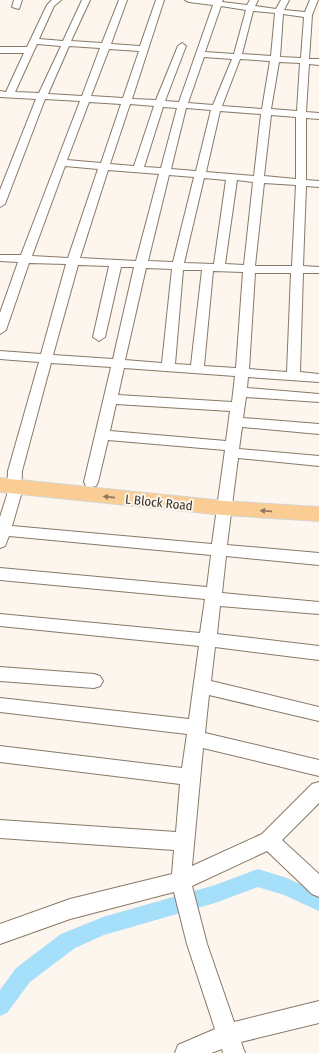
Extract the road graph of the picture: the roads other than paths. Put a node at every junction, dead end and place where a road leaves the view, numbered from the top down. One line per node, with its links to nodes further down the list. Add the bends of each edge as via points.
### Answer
1 (57, 0): 12 (street, via 51,5)
2 (86, 0): 13 (street)
3 (123, 0): 14 (street)
4 (160, 0): 16 (street)
5 (190, 0): 8 (street)
6 (285, 0): 10 (street)
7 (314, 0): 11 (street)
8 (218, 2): 9 (street); 19 (street)
9 (252, 4): 10 (street); 20 (street)
10 (279, 11): 11 (street); 21 (street)
11 (308, 15): 22 (street)
12 (34, 41): 13 (street); 18 (street)
13 (66, 43): 14 (street); 25 (street)
14 (105, 46): 16 (street); 26 (street)
15 (182, 46): 28 (street)
16 (143, 48): 27 (street)
17 (0, 50): 18 (street)
18 (30, 50): 24 (street)
19 (201, 54): 20 (street); 29 (street)
20 (237, 57): 21 (street); 30 (street)
21 (275, 60): 22 (street); 31 (street)
22 (306, 61): 23 (street); 32 (street)
23 (319, 62)
24 (4, 94): 25 (street)
25 (42, 96): 26 (street); 43 (street)
26 (85, 99): 27 (street); 34 (street)
27 (126, 101): 28 (street); 35 (street)
28 (159, 104): 29 (street); 36 (street)
29 (182, 106): 30 (street); 37 (street)
30 (216, 109): 31 (street); 38 (street)
31 (266, 113): 32 (street); 40 (street)
32 (301, 115): 33 (street); 41 (street)
33 (319, 116)
34 (61, 163): 35 (street); 45 (street)
35 (104, 166): 36 (street); 46 (street)
36 (138, 169): 37 (street)
37 (165, 171): 38 (street); 48 (street)
38 (200, 174): 39 (street); 49 (street)
39 (232, 177): 40 (street); 50 (street)
40 (258, 179): 41 (street); 51 (street)
41 (301, 182): 42 (street); 52 (street)
42 (319, 184)
43 (0, 204)
44 (0, 258): 45 (street)
45 (25, 259): 46 (street); 54 (street)
46 (72, 261): 47 (street); 57 (street)
47 (116, 263): 48 (street); 55 (street)
48 (141, 264): 49 (street); 58 (street)
49 (178, 265): 50 (street); 59 (street)
50 (214, 267): 51 (street); 60 (street)
51 (249, 268): 52 (street); 61 (street)
52 (298, 269): 53 (street); 62 (street)
53 (319, 270)
54 (0, 330)
55 (99, 337)
56 (0, 355): 57 (street)
57 (47, 358): 58 (street); 73 (street)
58 (118, 364): 59 (street); 66 (street)
59 (168, 368): 60 (street)
60 (198, 370): 61 (street)
61 (242, 373): 62 (street); 64 (street)
62 (293, 377): 63 (street)
63 (319, 378)
64 (239, 392): 65 (street); 67 (street)
65 (319, 398)
66 (110, 399): 67 (street); 70 (street)
67 (237, 407): 68 (street)
68 (235, 422): 69 (street); 71 (street)
69 (319, 428)
70 (101, 435): 71 (street); 74 (street)
71 (232, 450): 72 (street); 75 (street)
72 (319, 461)
73 (7, 480): 74 (main road, L Block Road); 75 (main road, L Block Road, one-way to 73); 78 (street, via 14,495)
74 (90, 482): 75 (main road, L Block Road)
75 (225, 501): 76 (main road, L Block Road); 77 (main road, L Block Road, one-way to 75); 79 (street)
76 (319, 502)
77 (319, 514)
78 (1, 534): 79 (street)
79 (219, 550): 80 (street); 82 (street)
80 (319, 559)
81 (0, 574): 82 (street)
82 (214, 596): 83 (street); 85 (street)
83 (319, 608)
84 (0, 620): 85 (street)
85 (208, 640): 86 (street); 89 (street)
86 (319, 653)
87 (0, 674): 88 (street)
88 (94, 681)
89 (202, 686): 91 (street); 92 (street)
90 (0, 705): 92 (street)
91 (319, 714)
92 (196, 733): 94 (street); 95 (street)
93 (0, 754): 95 (street)
94 (319, 768)
95 (190, 777): 99 (street)
96 (319, 790): 98 (street)
97 (0, 829): 99 (street)
98 (269, 840): 100 (street); 101 (street)
99 (184, 842): 100 (street)
100 (182, 886): 102 (street, via 70,909); 104 (street, via 197,944)
101 (319, 887)
102 (0, 934)
103 (319, 1012): 104 (street)
104 (230, 1044): 105 (street)
105 (186, 1053)

